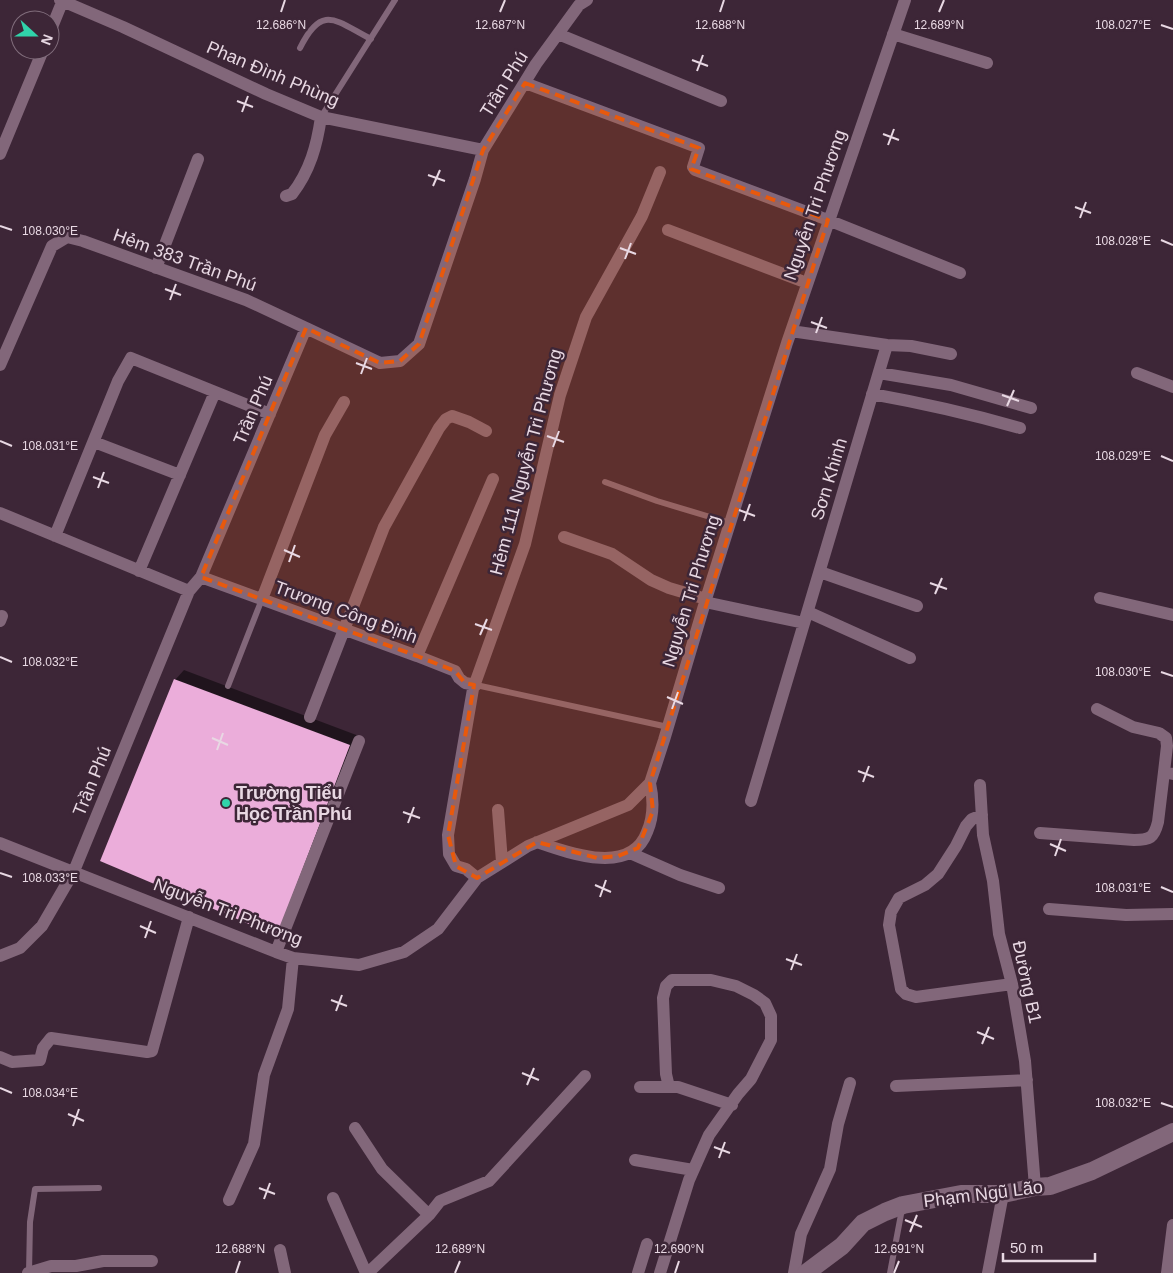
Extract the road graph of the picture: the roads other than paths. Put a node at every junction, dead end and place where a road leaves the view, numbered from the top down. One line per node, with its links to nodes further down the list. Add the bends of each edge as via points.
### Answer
1 (62, 0): 13 (street, Phan Đình Phùng)
2 (395, 0): 7 (lane)
3 (587, 0): 5 (street, Trần Phú, via 579,5)
4 (905, 0): 6 (street, Nguyễn Tri Phương)
5 (558, 34): 11 (street, Trần Phú); 12 (street)
6 (893, 34): 10 (street); 19 (street, Nguyễn Tri Phương)
7 (371, 39): 8 (lane, via 331,18 322,20 308,31); 13 (lane)
8 (300, 48)
9 (39, 60): 15 (street)
10 (987, 62)
11 (525, 82): 14 (street, Trần Phú); 19 (street, via 698,148 695,170)
12 (721, 101)
13 (321, 117): 14 (street, Phan Đình Phùng); 18 (street, via 318,139 307,171 292,194)
14 (483, 150): 24 (street, Trần Phú, via 419,344 400,361 380,363)
15 (0, 154)
16 (198, 159): 21 (street)
17 (660, 172): 60 (street, Hẻm 111 Nguyễn Tri Phương, via 642,216 586,317 560,395 525,544)
18 (286, 196)
19 (828, 220): 22 (street); 23 (street, Nguyễn Tri Phương)
20 (668, 230): 23 (street)
21 (156, 268): 24 (street, Hẻm 383 Trần Phú, via 246,300); 28 (street, Hẻm 383 Trần Phú, via 67,237 52,246)
22 (960, 273)
23 (807, 283): 25 (street, Nguyễn Tri Phương)
24 (306, 328): 36 (street, Trần Phú)
25 (791, 331): 26 (street); 44 (street, Nguyễn Tri Phương)
26 (887, 345): 27 (street); 29 (street, Sơn Khinh)
27 (951, 354)
28 (0, 366)
29 (879, 373): 33 (street, Sơn Khinh); 35 (street, via 952,384)
30 (1137, 374): 31 (street)
31 (1173, 387)
32 (216, 392): 36 (street); 39 (street, via 131,358 118,381); 40 (street)
33 (872, 394): 37 (street, via 984,417); 48 (street, Sơn Khinh)
34 (344, 402): 52 (street, via 325,435)
35 (1032, 408)
36 (270, 414): 49 (street, Trần Phú)
37 (1020, 428)
38 (486, 431): 57 (street, via 452,416 439,428 384,527)
39 (94, 442): 40 (street); 45 (street)
40 (180, 475): 47 (street)
41 (493, 480): 58 (street)
42 (605, 482): 44 (lane)
43 (0, 513): 45 (street)
44 (730, 523): 53 (street, Nguyễn Tri Phương)
45 (54, 536): 47 (street)
46 (564, 537): 53 (street, via 612,554 651,580)
47 (139, 571): 50 (street)
48 (820, 572): 54 (street); 56 (street, Sơn Khinh)
49 (201, 577): 50 (street, Trần Phú); 52 (street, Trương Công Định)
50 (189, 591): 77 (street, Trần Phú)
51 (1100, 598): 55 (street)
52 (262, 599): 57 (street, Trương Công Định); 61 (lane)
53 (705, 601): 56 (street); 64 (street, Nguyễn Tri Phương)
54 (917, 606)
55 (1173, 615)
56 (806, 618): 59 (street); 69 (street, Sơn Khinh)
57 (344, 629): 58 (street, Trương Công Định); 63 (street)
58 (417, 656): 60 (street, Trương Công Định, via 454,671 465,682)
59 (910, 658)
60 (476, 685): 64 (lane); 78 (street, Hẻm 111 Nguyễn Tri Phương, via 448,835 450,854 456,866 466,869)
61 (228, 686)
62 (1097, 709): 66 (street, via 1133,727 1159,733 1166,738)
63 (310, 717)
64 (668, 727): 67 (street, Nguyễn Tri Phương)
65 (359, 741): 83 (street)
66 (1168, 773): 72 (street, via 1156,830 1147,840)
67 (650, 783): 73 (street, Nguyễn Tri Phương, via 628,805); 75 (street, via 654,800 650,826 644,840)
68 (980, 785): 71 (street, Đường B1)
69 (751, 801)
70 (498, 810): 76 (street)
71 (982, 815): 86 (street, Đường B1, via 999,934); 86 (street, via 966,826 938,874 894,904 889,926 892,944 901,988 906,994 916,997)
72 (1040, 833)
73 (538, 842): 75 (street, via 589,857); 76 (street, Nguyễn Tri Phương)
74 (0, 843): 77 (street, Nguyễn Tri Phương)
75 (630, 853): 79 (street)
76 (502, 862): 78 (street, Nguyễn Tri Phương)
77 (74, 871): 82 (street, Nguyễn Tri Phương); 84 (street, Trần Phú, via 42,926 20,948)
78 (476, 878): 85 (street, Nguyễn Tri Phương, via 438,929 404,952 359,965)
79 (719, 888)
80 (1049, 909): 81 (street, via 1126,915)
81 (1173, 914)
82 (189, 917): 83 (street, Nguyễn Tri Phương); 87 (street, via 152,1051 52,1038 40,1060 12,1062)
83 (276, 952): 85 (street, Nguyễn Tri Phương)
84 (0, 956)
85 (293, 958): 103 (street, via 288,1009 264,1075 254,1144)
86 (1012, 984): 89 (street, Đường B1)
87 (0, 1057)
88 (585, 1076): 105 (street, via 489,1181 440,1201)
89 (1027, 1080): 91 (street); 99 (street, Đường B1)
90 (850, 1083): 118 (street, via 830,1169 801,1234)
91 (896, 1086)
92 (640, 1087): 93 (street)
93 (669, 1087): 94 (street); 94 (street, via 663,998 666,986 672,980 710,980 736,986 765,1003 771,1016 771,1040 751,1079)
94 (732, 1104): 98 (street, via 708,1135)
95 (355, 1128): 105 (street, via 382,1169)
96 (1173, 1132): 99 (street, Phạm Ngũ Lão, via 1092,1171 1050,1186)
97 (635, 1160): 98 (street)
98 (693, 1170): 117 (street)
99 (1035, 1187): 101 (street, Phạm Ngũ Lão)
100 (99, 1188): 112 (lane, via 35,1189)
101 (1003, 1194): 104 (street, Phạm Ngũ Lão, via 961,1194); 121 (street)
102 (333, 1198): 114 (street)
103 (230, 1200)
104 (903, 1205): 119 (street, Phạm Ngũ Lão, via 863,1223 842,1246); 120 (lane)
105 (429, 1215): 115 (street)
106 (1173, 1225): 108 (street)
107 (647, 1244): 116 (street)
108 (1172, 1246): 122 (street)
109 (280, 1250): 113 (street)
110 (152, 1261): 111 (street, via 103,1261)
111 (52, 1269): 112 (street)
112 (28, 1273)
113 (285, 1273)
114 (366, 1273)
115 (370, 1273)
116 (638, 1273)
117 (660, 1273)
118 (794, 1273)
119 (806, 1273)
120 (890, 1273)
121 (988, 1273)
122 (1167, 1273)

